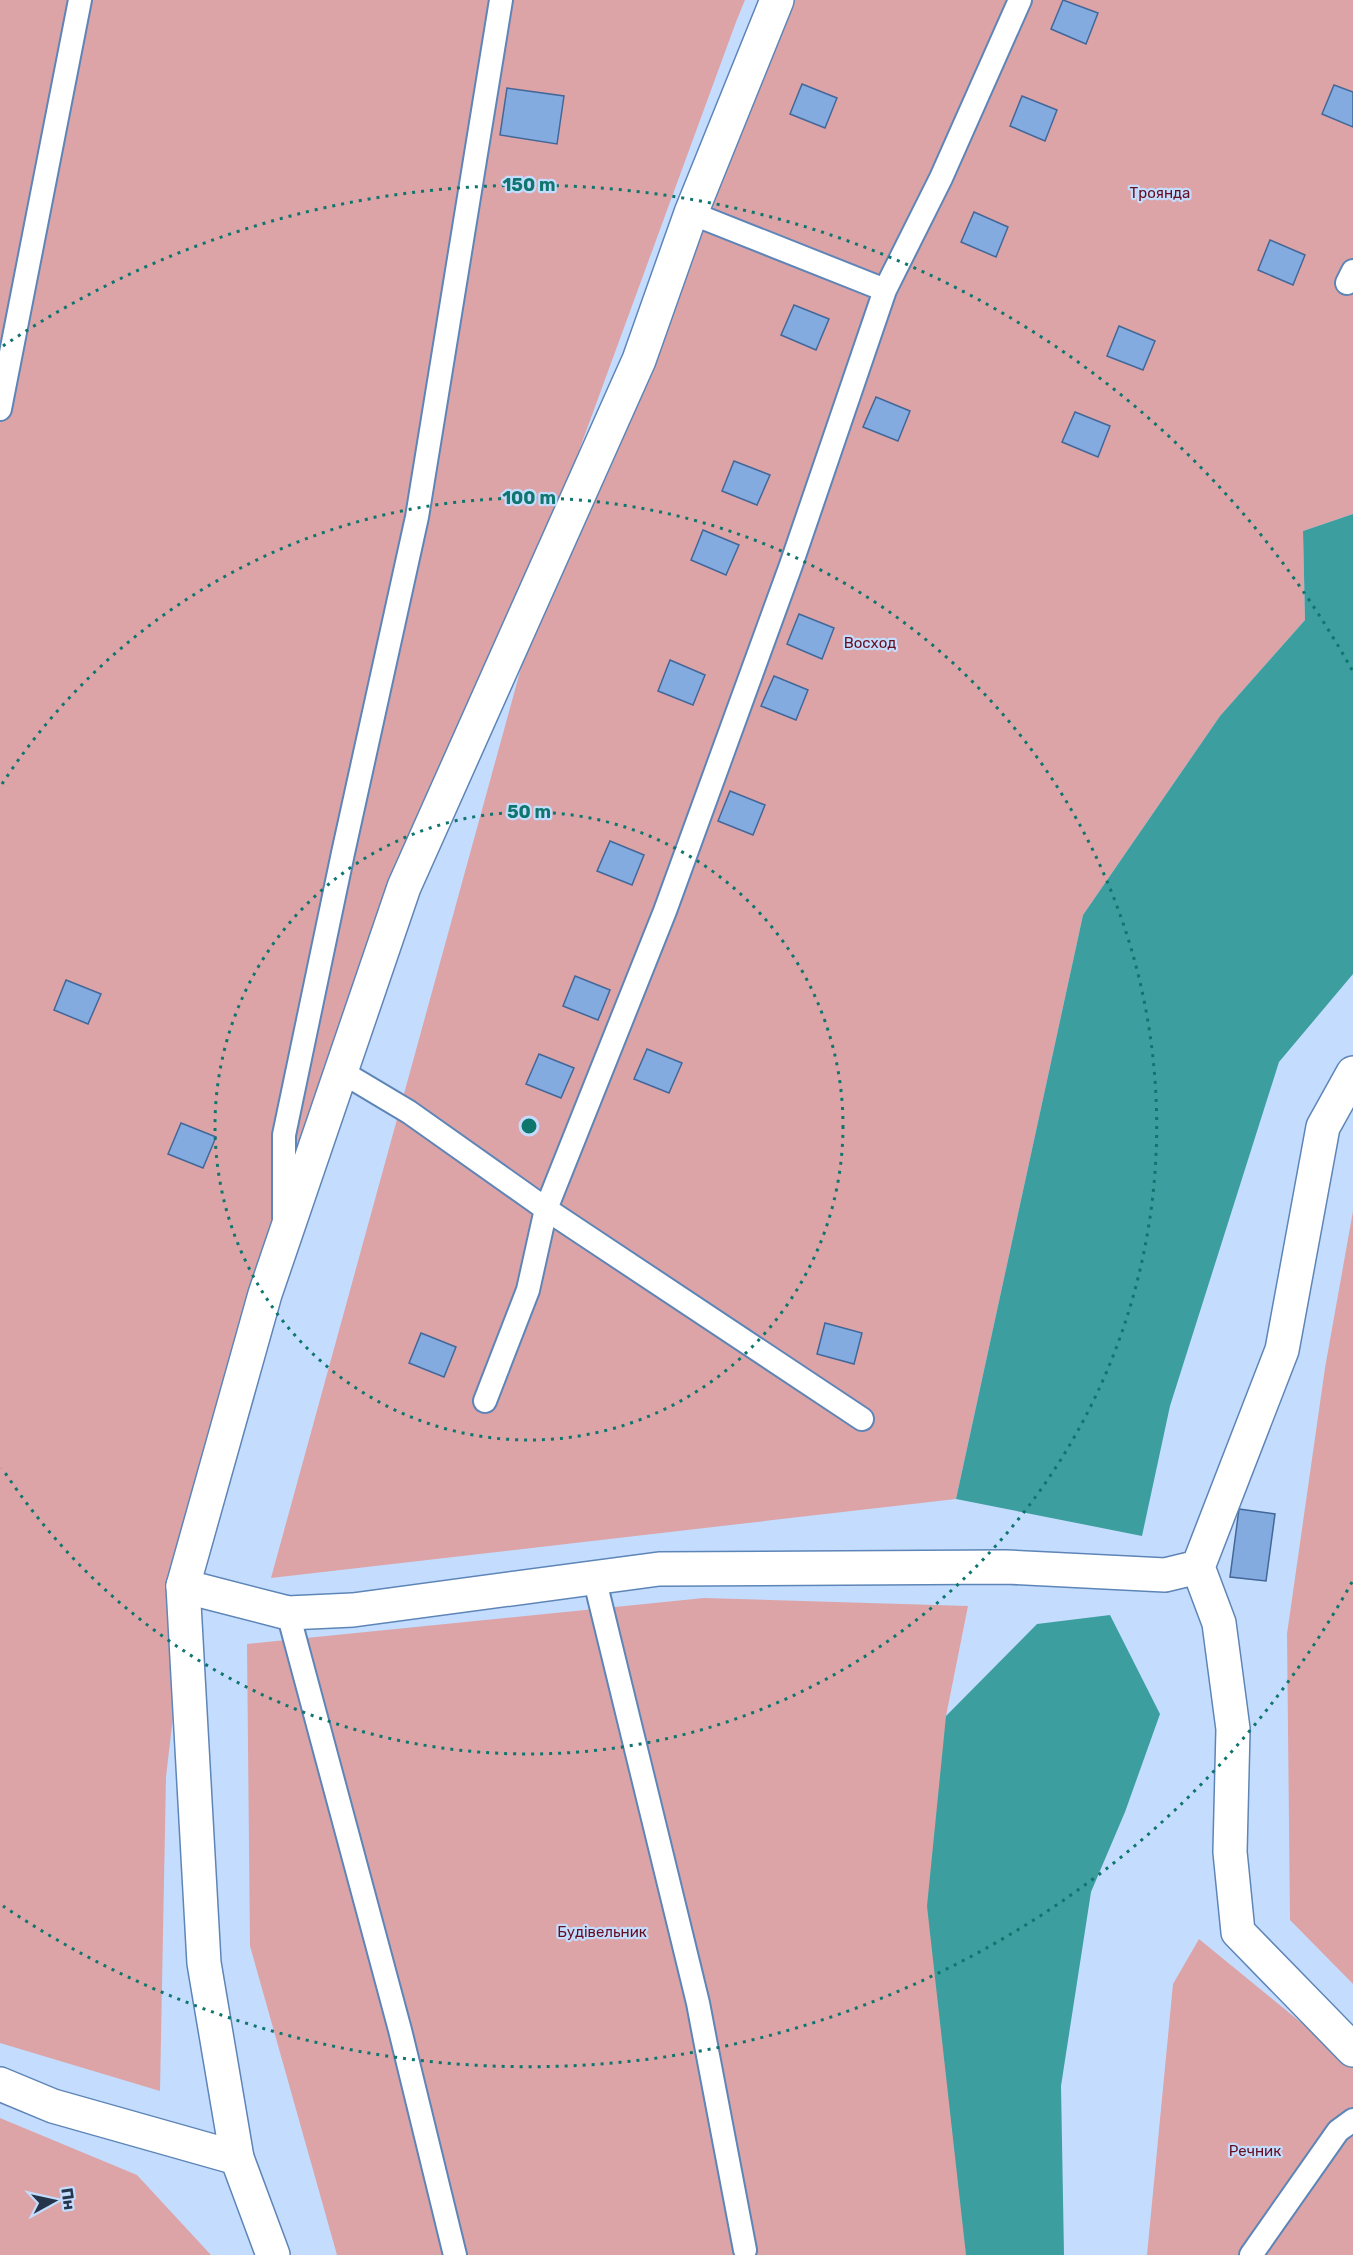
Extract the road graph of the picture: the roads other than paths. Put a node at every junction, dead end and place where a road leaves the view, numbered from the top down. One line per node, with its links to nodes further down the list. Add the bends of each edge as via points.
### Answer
1 (80, 0): 7 (lane)
2 (501, 0): 11 (lane, via 417,517 284,1135 284,1220)
3 (777, 0): 5 (street)
4 (1020, 0): 6 (lane, via 941,178)
5 (691, 213): 6 (lane); 8 (street, via 639,360 404,887)
6 (885, 290): 10 (lane, via 791,565 665,912)
7 (0, 409)
8 (342, 1072): 10 (lane, via 410,1112); 11 (street)
9 (1353, 1073): 14 (street, via 1323,1127 1282,1350)
10 (546, 1209): 12 (lane, via 528,1290); 13 (lane)
11 (265, 1294): 16 (street)
12 (484, 1401)
13 (862, 1419)
14 (1198, 1568): 15 (street, via 1165,1575 1006,1567 659,1569); 18 (street, via 1219,1623 1233,1729 1230,1852 1238,1932)
15 (594, 1578): 17 (street, via 352,1610); 22 (lane, via 698,2003)
16 (183, 1586): 17 (street); 21 (street, via 204,1963)
17 (288, 1613): 24 (lane, via 400,2030)
18 (1353, 2050)
19 (0, 2084): 21 (street, via 53,2106)
20 (1353, 2120): 25 (lane, via 1338,2131)
21 (237, 2158): 23 (street)
22 (745, 2250)
23 (273, 2255)
24 (455, 2255)
25 (1251, 2255)

